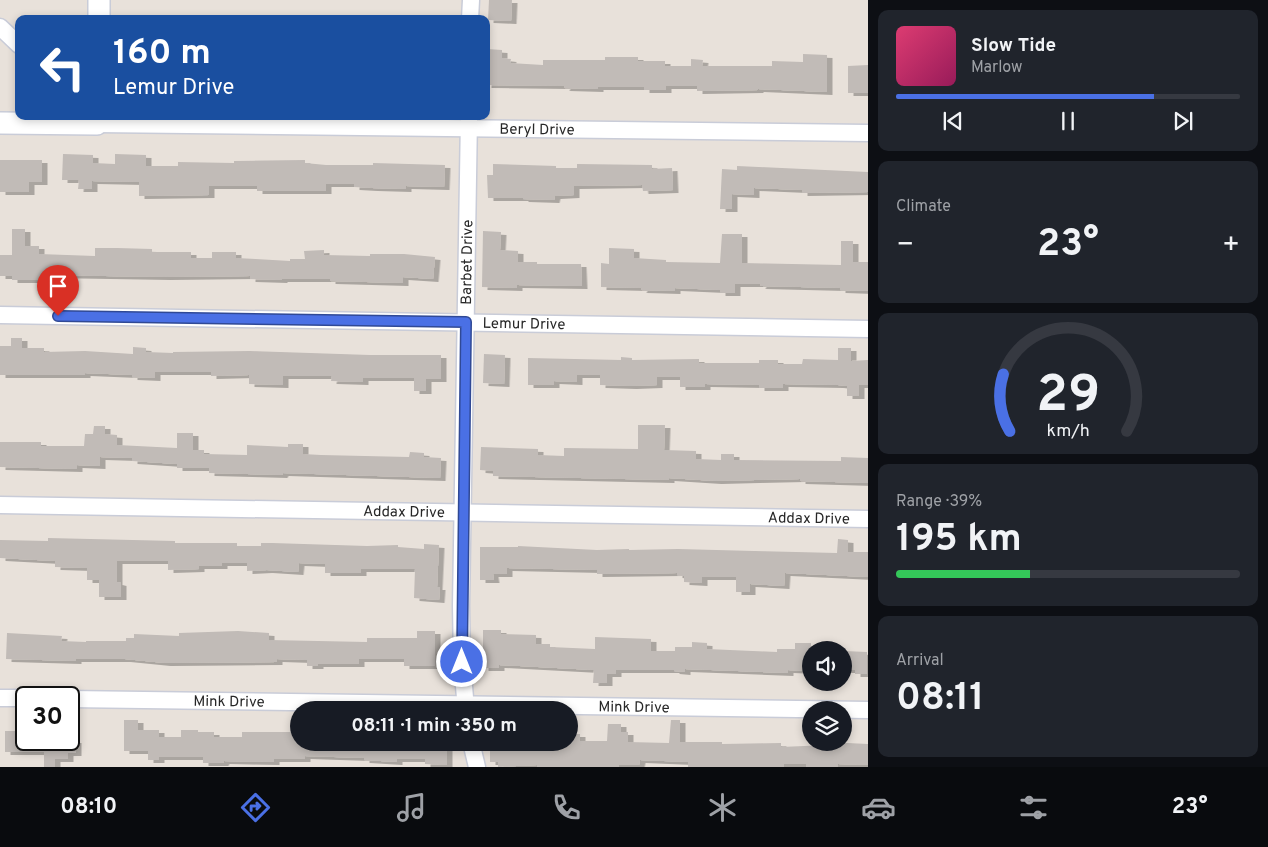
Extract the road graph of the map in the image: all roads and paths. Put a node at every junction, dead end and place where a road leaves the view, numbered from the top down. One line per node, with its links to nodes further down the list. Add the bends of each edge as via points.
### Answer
1 (99, 0): 3 (street)
2 (471, 0): 4 (street)
3 (99, 15)
4 (470, 15)
5 (0, 26): 6 (street)
6 (15, 41)
7 (71, 120): 10 (street)
8 (220, 120): 9 (street, Beryl Drive)
9 (469, 122): 11 (street, Beryl Drive); 13 (street, Barbet Drive)
10 (0, 123)
11 (868, 133)
12 (0, 315): 13 (street, Lemur Drive)
13 (466, 322): 14 (street, Lemur Drive); 16 (street, Barbet Drive)
14 (868, 329)
15 (0, 505): 16 (street, Addax Drive)
16 (462, 514): 17 (street, Addax Drive); 21 (street, Barbet Drive)
17 (868, 519)
18 (0, 698): 19 (street)
19 (15, 698)
20 (80, 699): 22 (street, Mink Drive)
21 (465, 701)
22 (290, 703)
23 (578, 708): 24 (street, Mink Drive)
24 (868, 710)
25 (473, 751): 26 (street)
26 (477, 767)

